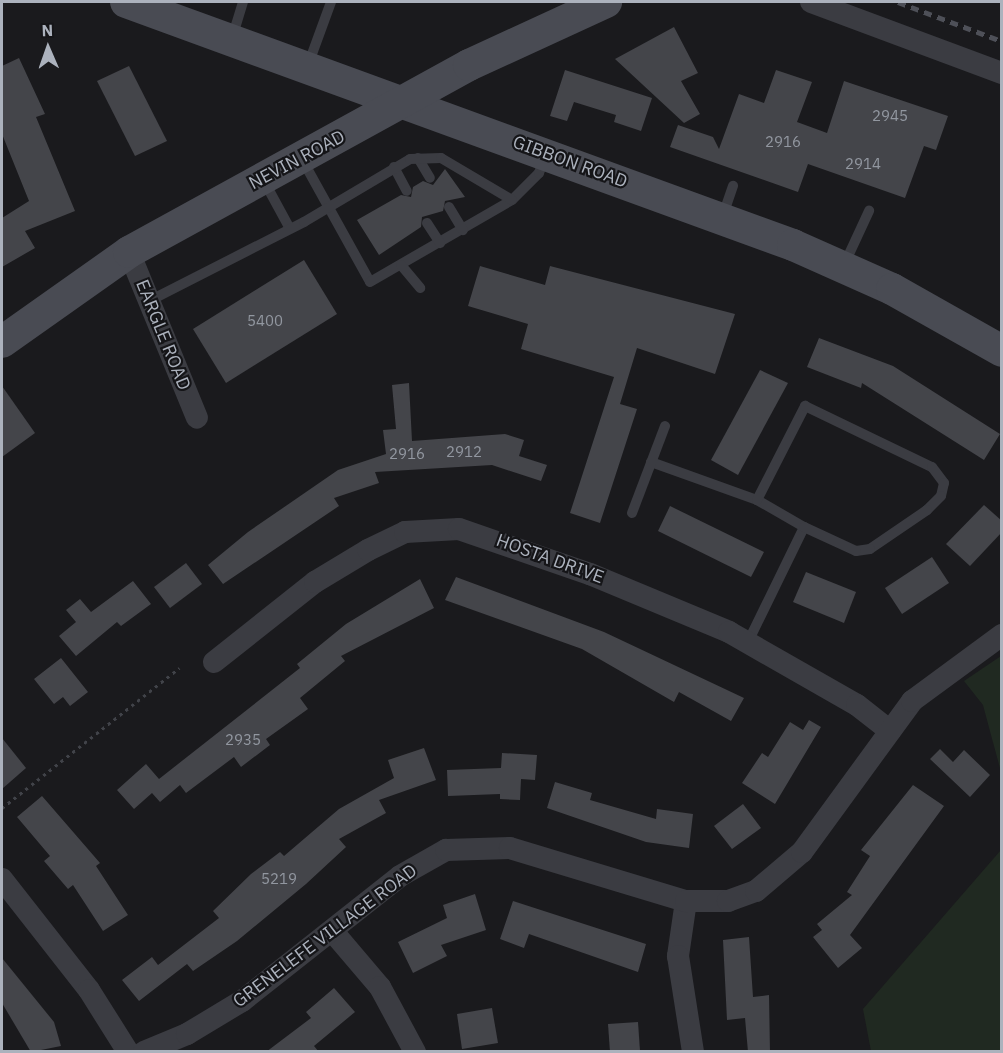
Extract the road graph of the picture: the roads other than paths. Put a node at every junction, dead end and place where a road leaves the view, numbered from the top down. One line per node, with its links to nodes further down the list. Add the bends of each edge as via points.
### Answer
1 (126, 2): 6 (main road, GIBBON ROAD)
2 (243, 2): 6 (lane)
3 (331, 2): 7 (lane)
4 (811, 2): 8 (street)
5 (598, 3): 9 (main road, NEVIN ROAD)
6 (231, 39): 7 (main road, GIBBON ROAD)
7 (308, 65): 9 (main road, GIBBON ROAD)
8 (1002, 73)
9 (404, 101): 10 (main road, GIBBON ROAD); 11 (main road, NEVIN ROAD)
10 (545, 154): 18 (lane, via 539,173); 22 (main road, GIBBON ROAD)
11 (301, 158): 14 (main road, NEVIN ROAD); 20 (lane)
12 (418, 158): 13 (lane); 15 (lane); 18 (lane, via 441,158)
13 (394, 168): 17 (lane); 20 (lane)
14 (263, 178): 24 (lane); 27 (main road, NEVIN ROAD)
15 (430, 178)
16 (733, 186): 22 (lane)
17 (407, 191)
18 (512, 200): 25 (lane)
19 (449, 207): 25 (lane)
20 (328, 208): 24 (lane); 28 (lane, via 370,282)
21 (869, 211): 29 (lane)
22 (722, 218): 29 (main road, GIBBON ROAD)
23 (427, 223): 26 (lane)
24 (289, 227): 31 (lane)
25 (463, 230): 26 (lane)
26 (440, 243): 28 (lane)
27 (129, 252): 31 (street, EARGLE ROAD); 32 (main road, NEVIN ROAD)
28 (401, 265): 30 (lane)
29 (843, 267): 33 (main road, GIBBON ROAD)
30 (420, 288)
31 (149, 301): 34 (street, EARGLE ROAD)
32 (2, 342)
33 (1002, 351)
34 (197, 418)
35 (665, 426): 36 (lane)
36 (651, 462): 37 (lane); 38 (lane)
37 (757, 501): 39 (lane); 39 (lane, via 805,406 932,468 944,483 941,496 927,510 870,549 856,551)
38 (632, 513)
39 (804, 527): 41 (lane)
40 (1002, 635): 43 (street, GRENELEFE VILLAGE ROAD, via 928,685)
41 (748, 642): 42 (street, HOSTA DRIVE, via 590,573 480,534 438,527 390,538 315,582); 43 (street, HOSTA DRIVE, via 857,705)
42 (214, 662)
43 (890, 731): 45 (street, GRENELEFE VILLAGE ROAD, via 780,876 728,901)
44 (2, 879): 47 (street, via 88,990)
45 (686, 901): 46 (street, GRENELEFE VILLAGE ROAD, via 510,848 467,845 431,856 400,876); 50 (street, via 678,956)
46 (334, 933): 48 (street, GRENELEFE VILLAGE ROAD, via 208,1023); 49 (street, via 380,987)
47 (128, 1052)
48 (144, 1052)
49 (415, 1052)
50 (693, 1052)

